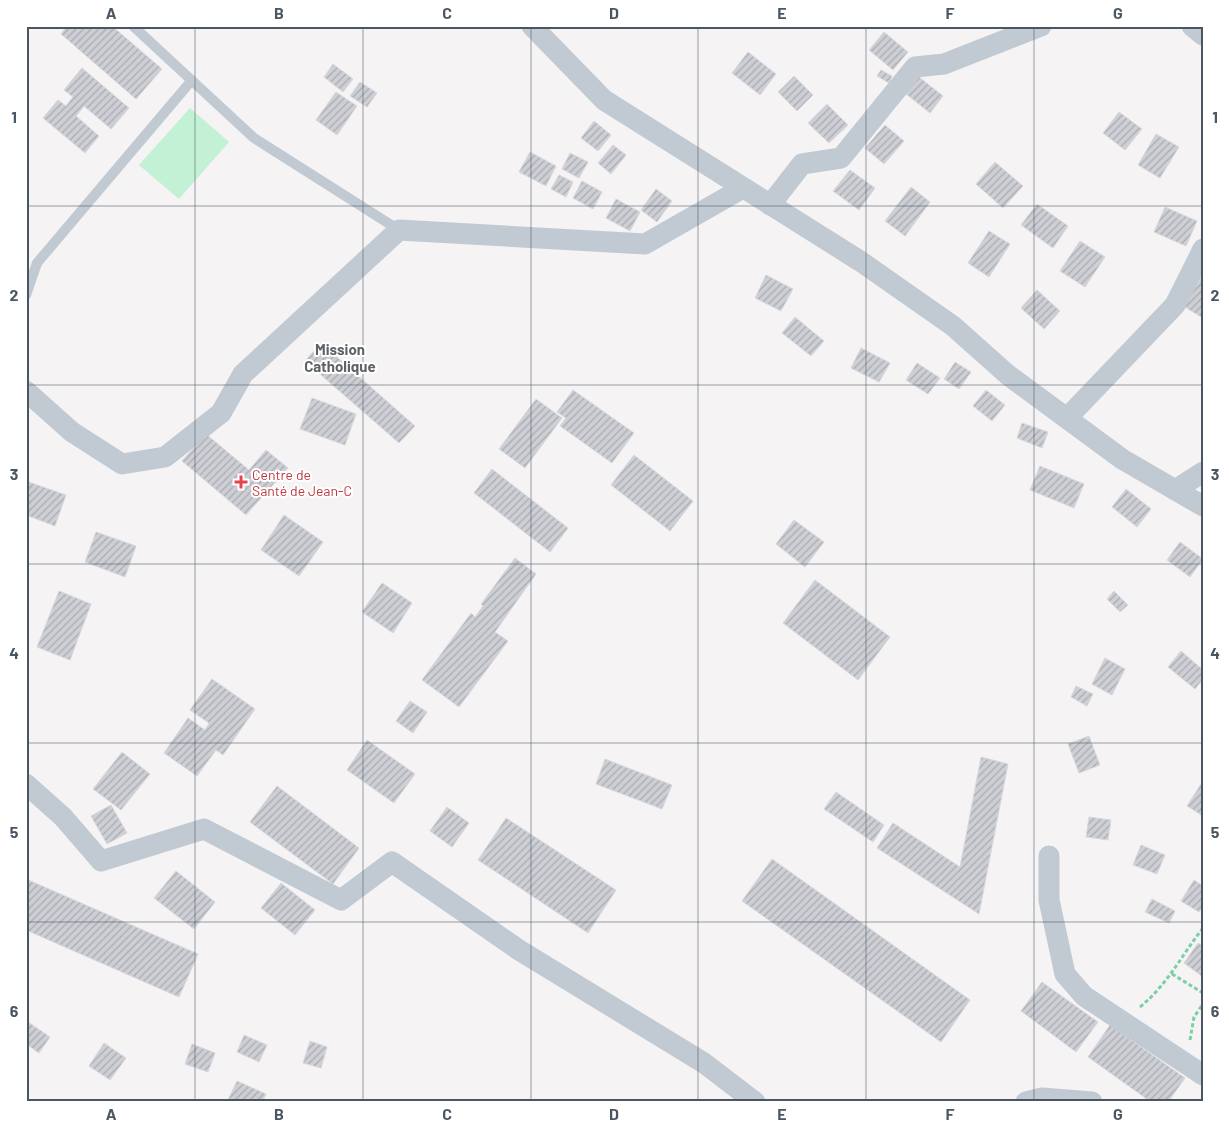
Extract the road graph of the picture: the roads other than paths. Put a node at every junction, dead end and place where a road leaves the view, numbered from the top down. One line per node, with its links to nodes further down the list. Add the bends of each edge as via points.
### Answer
1 (133, 26): 6 (lane)
2 (532, 26): 7 (street, via 604,100)
3 (1041, 26): 8 (street, via 944,64 915,67 841,158 802,164)
4 (1192, 26): 5 (street)
5 (1203, 35)
6 (192, 80): 9 (lane, via 254,138); 11 (lane, via 37,263)
7 (743, 188): 8 (street); 9 (street, via 645,244)
8 (770, 205): 13 (street, via 860,261 953,326 1008,375)
9 (399, 230): 12 (street, via 243,374 221,413 165,457 122,464 72,432)
10 (1203, 249): 13 (street, via 1175,305)
11 (26, 295)
12 (26, 391)
13 (1067, 418): 15 (street, via 1122,459)
14 (1203, 472): 15 (street)
15 (1175, 490): 16 (street)
16 (1203, 506)
17 (26, 784): 20 (street, via 63,817 101,861 204,829 341,900 392,862 519,950 704,1063)
18 (1049, 856): 19 (street, via 1049,900 1065,974 1084,996)
19 (1202, 1074)
20 (755, 1102)
21 (1026, 1102): 22 (street, via 1042,1098)
22 (1092, 1102)

